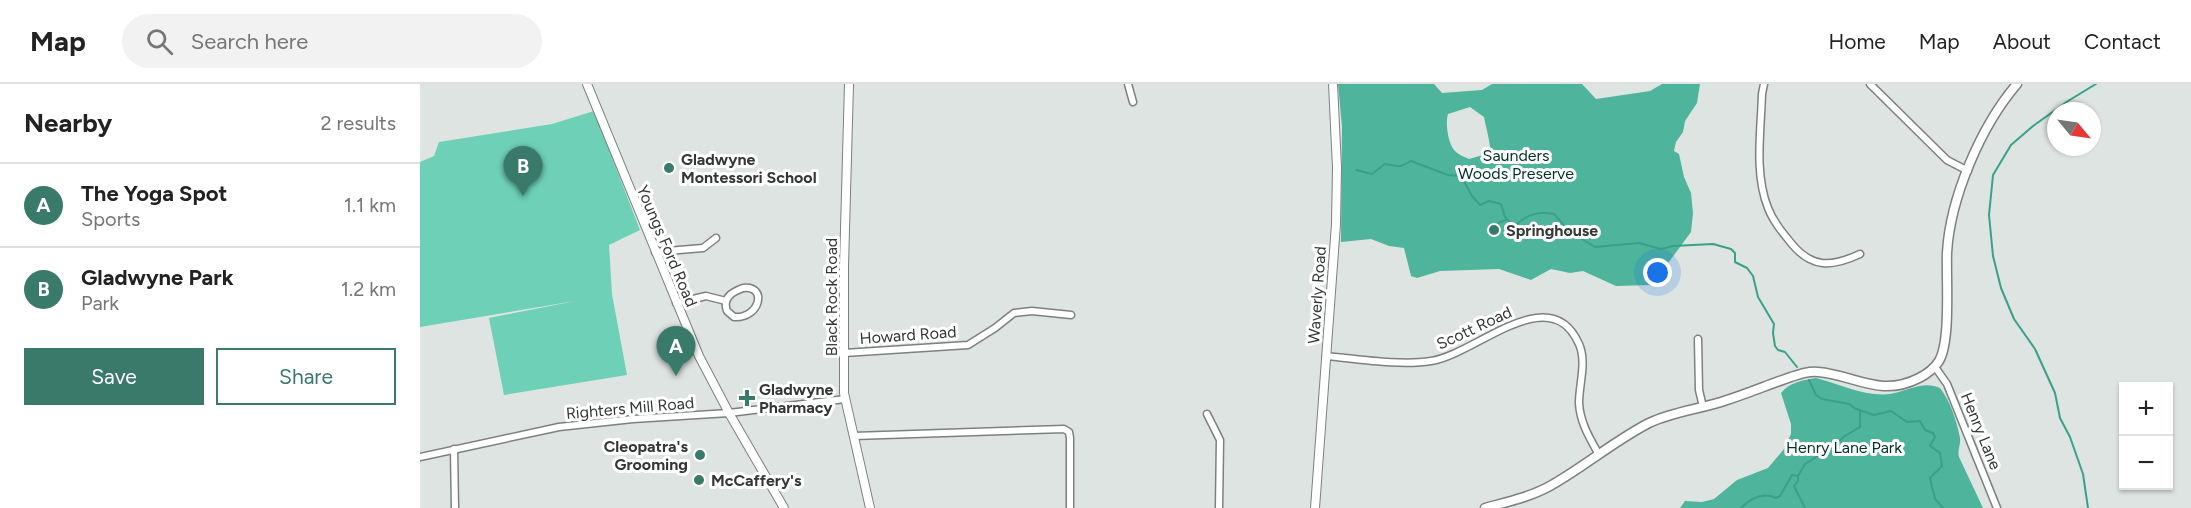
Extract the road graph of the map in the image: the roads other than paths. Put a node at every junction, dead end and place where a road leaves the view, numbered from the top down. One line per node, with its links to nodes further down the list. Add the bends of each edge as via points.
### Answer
1 (587, 84): 11 (street, Youngs Ford Road)
2 (849, 84): 17 (street, Black Rock Road)
3 (1128, 84): 8 (street)
4 (1333, 84): 18 (street, Waverly Road, via 1336,204)
5 (1764, 84): 12 (street, via 1761,183 1775,223 1797,251 1813,261 1835,263)
6 (1870, 84): 9 (street, via 1947,160)
7 (2017, 84): 9 (main road, via 1990,120)
8 (1133, 102)
9 (1968, 171): 19 (main road, via 1950,227 1945,345)
10 (716, 238): 11 (street, via 703,248)
11 (655, 252): 14 (street, Youngs Ford Road)
12 (1860, 254)
13 (726, 301): 13 (street, via 731,293 746,288 755,291 758,301 753,312 739,317 728,313); 14 (street, via 706,296)
14 (676, 303): 22 (street, Youngs Ford Road)
15 (1071, 315): 17 (street, Howard Road, via 1014,313 968,345)
16 (1698, 339): 21 (street)
17 (844, 353): 20 (street, Black Rock Road)
18 (1326, 356): 26 (street, Scott Road, via 1432,361 1457,354 1525,319 1551,318 1568,327 1581,350 1579,409); 33 (street, Waverly Road)
19 (1935, 367): 21 (main road, via 1914,380 1887,386 1809,372); 35 (street, Henry Lane, via 1947,384)
20 (845, 399): 22 (street, Righters Mill Road); 24 (street, Black Rock Road)
21 (1703, 407): 26 (main road, via 1659,419)
22 (729, 413): 25 (street, Righters Mill Road, via 559,427); 29 (street, Youngs Ford Road)
23 (1207, 414): 32 (street, via 1221,440)
24 (854, 436): 30 (street, Black Rock Road); 31 (street, via 1064,429 1070,438)
25 (454, 449): 27 (street, Righters Mill Road); 28 (street)
26 (1598, 453): 34 (main road, via 1550,486)
27 (420, 457)
28 (455, 508)
29 (784, 508)
30 (870, 508)
31 (1070, 508)
32 (1220, 508)
33 (1316, 508)
34 (1485, 508)
35 (1997, 508)

